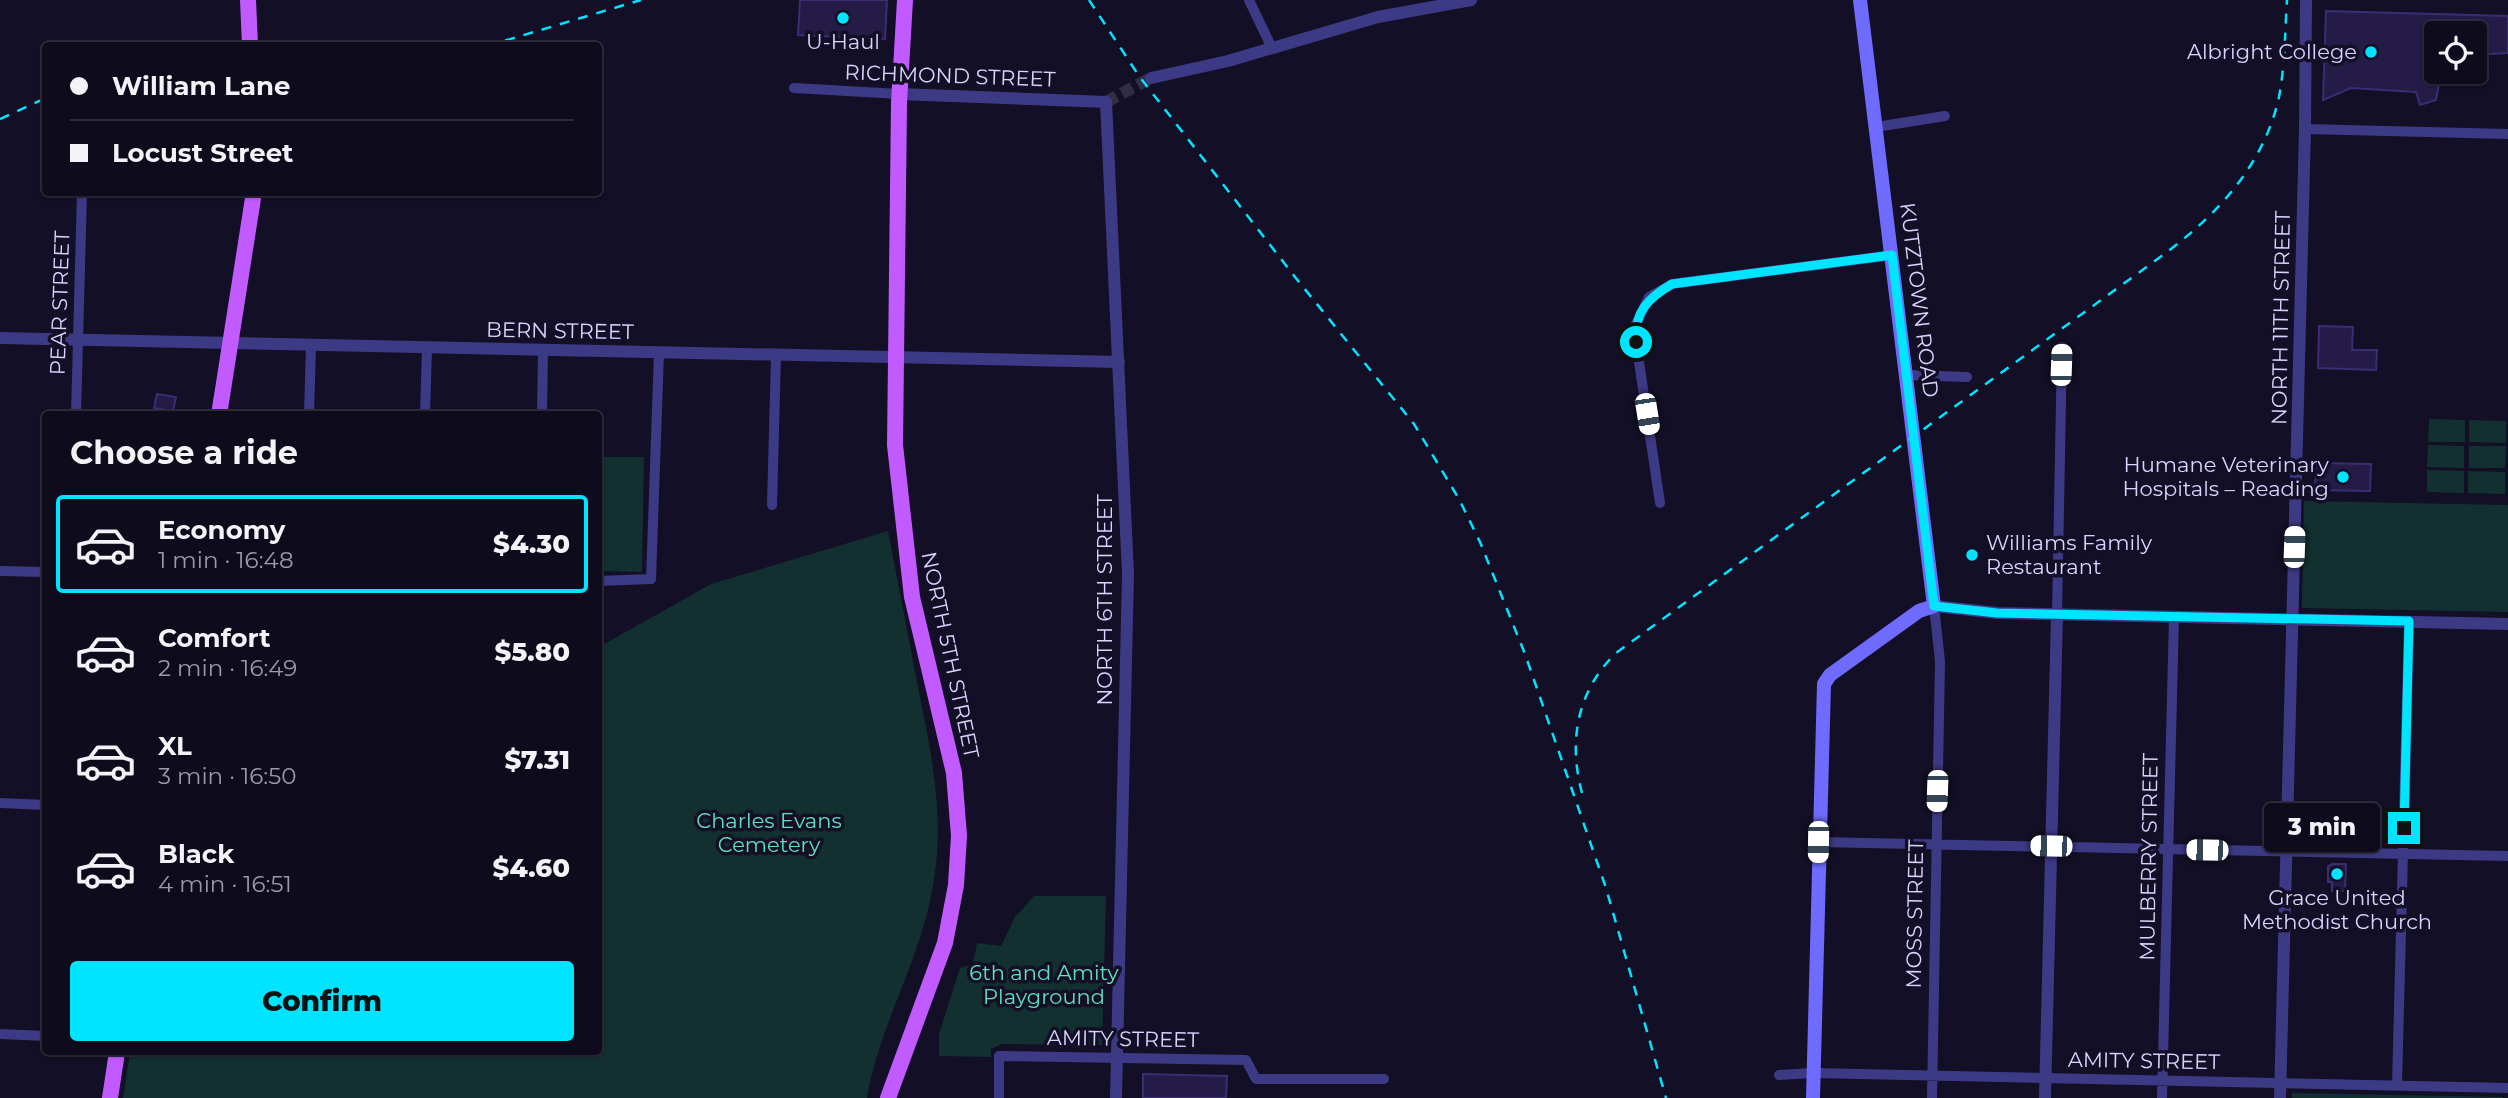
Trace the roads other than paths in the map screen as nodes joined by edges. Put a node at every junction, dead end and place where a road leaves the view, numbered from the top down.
1 (248, 0) edge
2 (905, 0) edge
3 (1249, 0) edge
4 (1472, 0) edge
5 (1860, 0) edge
6 (2305, 0) edge
7 (250, 42) edge
8 (1272, 48) junction
9 (1151, 78) tunnel mouth
10 (794, 88) dead end
11 (900, 94) junction
12 (1105, 102) joint
13 (1945, 116) dead end
14 (1876, 127) junction
15 (2305, 129) junction
16 (2508, 134) edge
17 (82, 196) edge
18 (253, 196) edge
19 (1892, 255) junction
20 (0, 338) edge
21 (77, 340) junction
22 (230, 343) junction
23 (310, 345) junction
24 (2062, 347) dead end
25 (427, 348) junction
26 (543, 350) junction
27 (659, 353) junction
28 (776, 355) junction
29 (896, 358) junction
30 (1119, 362) junction
31 (1908, 375) junction
32 (1967, 377) dead end
33 (76, 411) edge
34 (220, 411) edge
35 (309, 411) edge
36 (425, 411) edge
37 (542, 411) edge
38 (1660, 503) dead end
39 (772, 505) dead end
40 (0, 571) edge
41 (42, 572) edge
42 (602, 581) edge
43 (1934, 606) junction
44 (2057, 615) junction
45 (2174, 617) junction
46 (2292, 619) junction
47 (2409, 621) junction
48 (2508, 624) edge
49 (0, 803) edge
50 (42, 805) edge
51 (1818, 842) junction
52 (1935, 844) junction
53 (2051, 846) junction
54 (2168, 849) junction
55 (2286, 851) junction
56 (2403, 853) junction
57 (2508, 856) edge
58 (0, 1034) edge
59 (42, 1036) edge
60 (117, 1055) edge
61 (1116, 1058) junction
62 (1813, 1073) junction
63 (1780, 1075) dead end
64 (1932, 1076) junction
65 (2045, 1078) junction
66 (1384, 1079) dead end
67 (2162, 1081) junction
68 (2280, 1083) junction
69 (2397, 1086) junction
70 (2508, 1088) edge
71 (110, 1098) edge
72 (888, 1098) edge
73 (999, 1098) edge
74 (1116, 1098) edge
75 (1812, 1098) edge
76 (1932, 1098) edge
77 (2045, 1098) edge
78 (2162, 1098) edge
79 (2280, 1098) edge

1 - 7 main road
2 - 11 main road, NORTH 5TH STREET
3 - 8 street
4 - 8 street
5 - 14 main road, KUTZTOWN ROAD
6 - 15 street, NORTH 11TH STREET
8 - 9 street
10 - 11 street, RICHMOND STREET
11 - 12 street, RICHMOND STREET
11 - 29 main road, NORTH 5TH STREET
12 - 30 street, NORTH 6TH STREET
13 - 14 street
14 - 19 main road, KUTZTOWN ROAD
15 - 16 street
15 - 46 street, NORTH 11TH STREET
17 - 21 street, PEAR STREET
18 - 22 main road
19 - 31 main road, KUTZTOWN ROAD
19 - 38 street
20 - 21 street, BERN STREET
21 - 22 street, BERN STREET
21 - 33 street, PEAR STREET
22 - 23 street, BERN STREET
22 - 34 main road
23 - 25 street, BERN STREET
23 - 35 street
24 - 44 street
25 - 26 street, BERN STREET
25 - 36 street
26 - 27 street, BERN STREET
26 - 37 street
27 - 28 street, BERN STREET
27 - 42 street
28 - 29 street, BERN STREET
28 - 39 street
29 - 30 street, BERN STREET
29 - 72 main road, NORTH 5TH STREET
30 - 61 street, NORTH 6TH STREET
31 - 32 street
31 - 43 main road, KUTZTOWN ROAD
40 - 41 street
43 - 44 street
43 - 51 main road
43 - 52 street, MOSS STREET
44 - 45 street
44 - 53 street
45 - 46 street
45 - 54 street, MULBERRY STREET
46 - 47 street
46 - 55 street, NORTH 11TH STREET
47 - 48 street
47 - 56 street
49 - 50 street
51 - 52 street
51 - 62 main road
52 - 53 street
52 - 64 street, MOSS STREET
53 - 54 street
53 - 65 street
54 - 55 street
54 - 67 street, MULBERRY STREET
55 - 56 street
55 - 68 street, NORTH 11TH STREET
56 - 57 street
56 - 69 street
58 - 59 street
60 - 71 main road
61 - 66 street, AMITY STREET
61 - 73 street, AMITY STREET
61 - 74 street, NORTH 6TH STREET
62 - 63 street, AMITY STREET
62 - 64 street, AMITY STREET
62 - 75 main road
64 - 65 street, AMITY STREET
64 - 76 street, MOSS STREET
65 - 67 street, AMITY STREET
65 - 77 street
67 - 68 street, AMITY STREET
67 - 78 street, MULBERRY STREET
68 - 69 street, AMITY STREET
68 - 79 street, NORTH 11TH STREET
69 - 70 street, AMITY STREET

